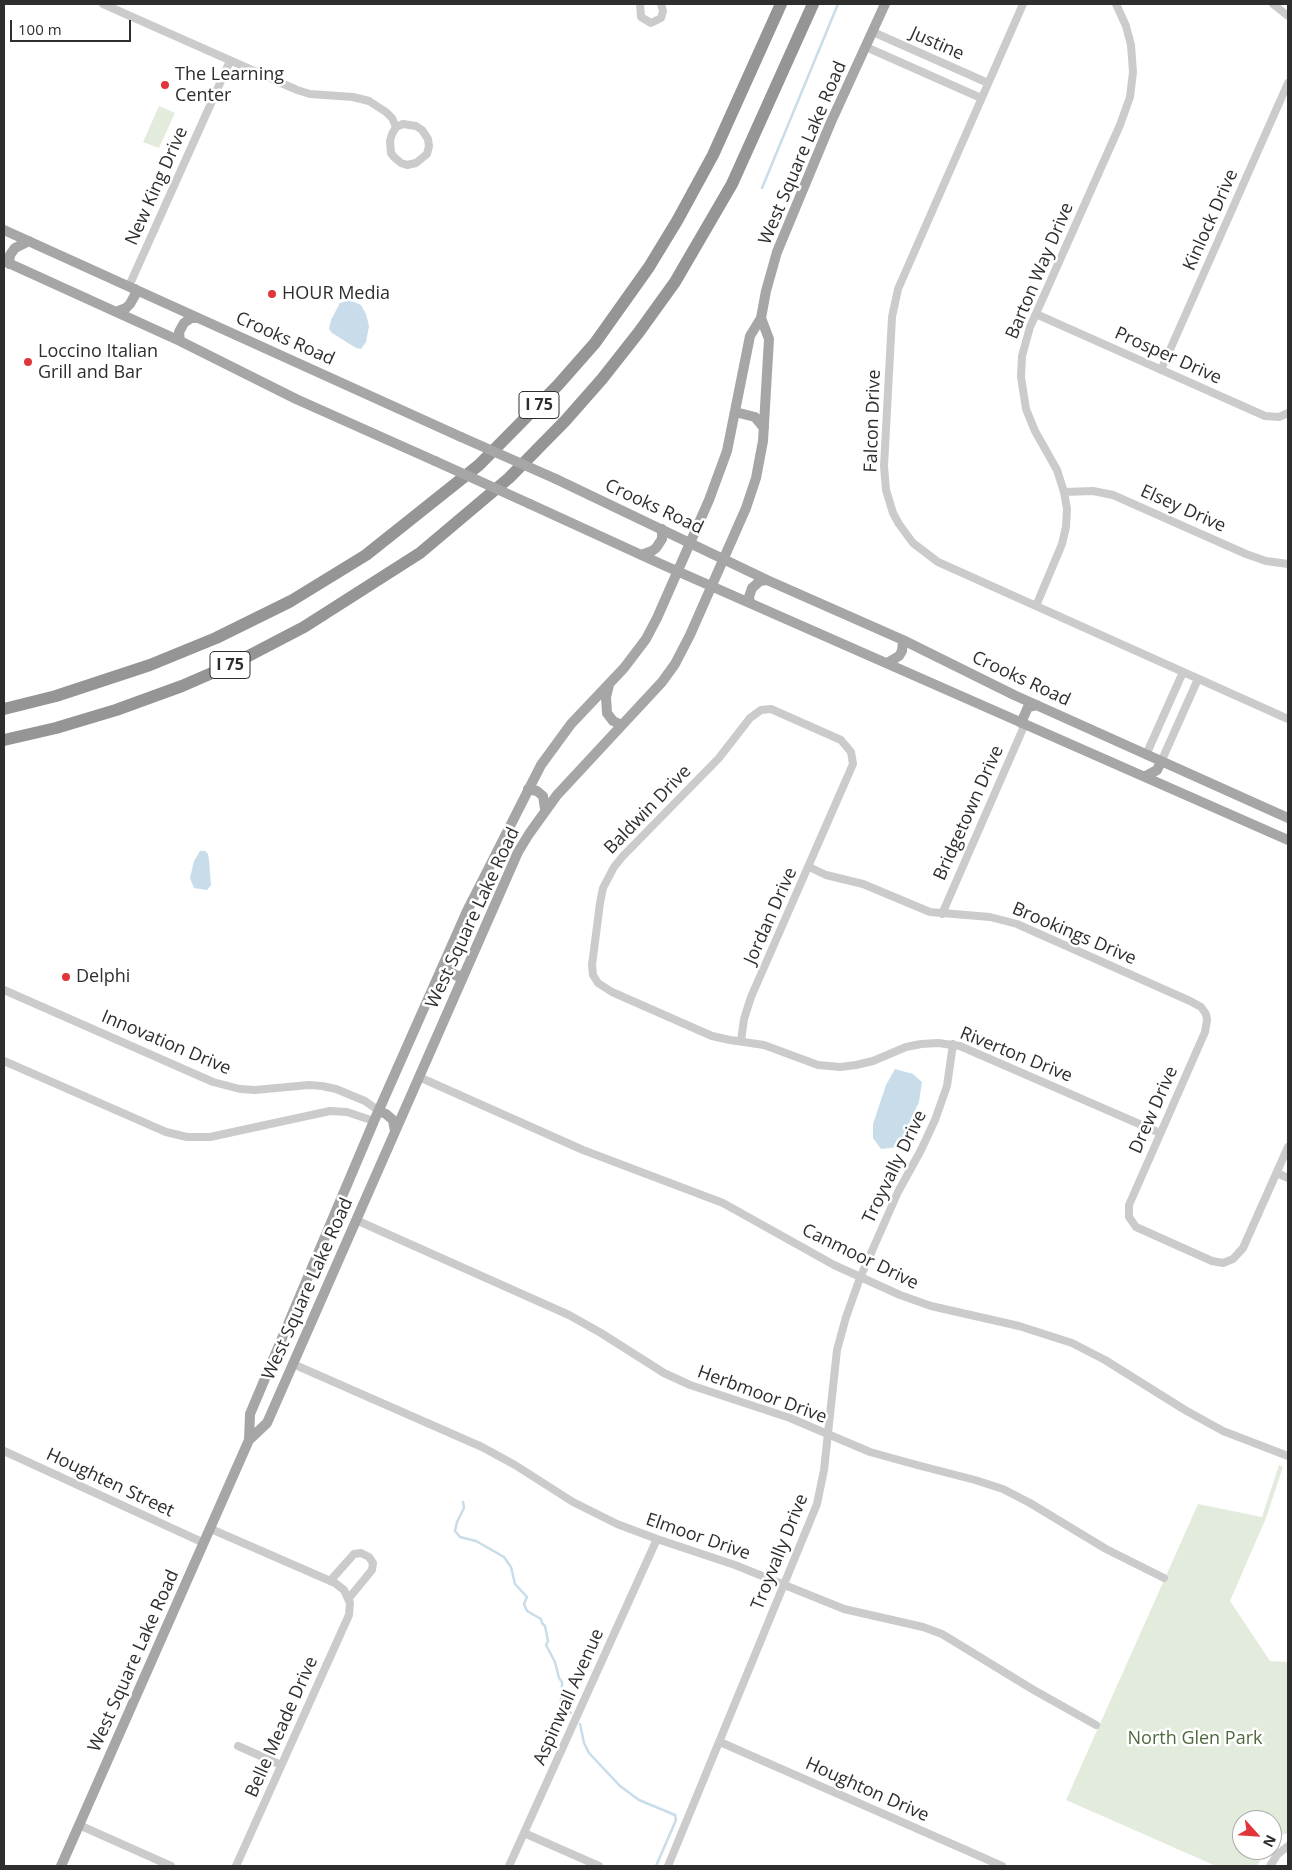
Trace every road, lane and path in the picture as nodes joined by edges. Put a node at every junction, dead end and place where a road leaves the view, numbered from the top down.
1 (103, 4) edge
2 (640, 4) edge
3 (662, 4) edge
4 (781, 4) edge
5 (813, 4) edge
6 (885, 4) edge
7 (1023, 4) edge
8 (1116, 4) edge
9 (1273, 4) edge
10 (1288, 16) edge
11 (873, 32) junction
12 (866, 47) junction
13 (230, 61) junction
14 (988, 83) junction
15 (1288, 83) edge
16 (981, 98) junction
17 (396, 127) junction
18 (4, 230) edge
19 (29, 241) junction
20 (6, 263) edge
21 (132, 288) junction
22 (116, 312) junction
23 (1036, 314) junction
24 (198, 318) junction
25 (761, 318) junction
26 (180, 341) junction
27 (1161, 370) junction
28 (735, 412) junction
29 (1288, 413) edge
30 (764, 428) junction
31 (1064, 492) junction
32 (662, 529) junction
33 (690, 542) junction
34 (641, 555) junction
35 (724, 559) junction
36 (1288, 564) edge
37 (678, 571) junction
38 (767, 580) junction
39 (712, 586) junction
40 (750, 602) junction
41 (1036, 606) junction
42 (903, 640) junction
43 (887, 664) junction
44 (1183, 672) junction
45 (1198, 679) junction
46 (609, 684) junction
47 (1037, 705) junction
48 (4, 709) edge
49 (761, 710) joint
50 (1288, 719) edge
51 (1023, 723) junction
52 (622, 725) junction
53 (4, 740) edge
54 (1146, 755) junction
55 (1161, 762) junction
56 (1146, 776) junction
57 (528, 789) junction
58 (545, 809) junction
59 (1288, 818) edge
60 (1288, 840) edge
61 (809, 867) junction
62 (942, 914) junction
63 (445, 960) junction
64 (464, 975) junction
65 (4, 990) edge
66 (1206, 1014) joint
67 (741, 1042) junction
68 (953, 1044) junction
69 (4, 1061) edge
70 (419, 1078) junction
71 (379, 1111) junction
72 (374, 1121) junction
73 (396, 1131) junction
74 (1160, 1133) junction
75 (1288, 1147) edge
76 (1276, 1173) junction
77 (1288, 1178) edge
78 (356, 1220) junction
79 (860, 1278) junction
80 (293, 1364) junction
81 (263, 1384) junction
82 (278, 1398) junction
83 (828, 1434) junction
84 (249, 1440) junction
85 (4, 1451) edge
86 (1288, 1456) edge
87 (211, 1528) junction
88 (657, 1539) junction
89 (204, 1543) junction
90 (1164, 1578) dead end
91 (330, 1581) junction
92 (782, 1585) junction
93 (348, 1598) junction
94 (1096, 1725) dead end
95 (720, 1742) junction
96 (238, 1746) dead end
97 (281, 1765) junction
98 (79, 1825) junction
99 (524, 1833) junction
100 (1288, 1846) edge
101 (61, 1866) edge
102 (171, 1866) edge
103 (236, 1866) edge
104 (510, 1866) edge
105 (599, 1866) edge
106 (668, 1866) edge
107 (1002, 1866) edge
108 (1270, 1866) edge

1 - 13 street
2 - 3 street
4 - 48 highway, I 75
5 - 53 highway, I 75
6 - 11 main road, West Square Lake Road
7 - 14 street, Falcon Drive
8 - 23 street, Barton Way Drive
9 - 10 street
11 - 12 main road, West Square Lake Road
11 - 14 street, Justine
12 - 16 street, Justine
12 - 25 main road, West Square Lake Road
13 - 17 street
13 - 21 street, New King Drive
14 - 16 street, Falcon Drive
15 - 27 street, Kinlock Drive
16 - 41 street, Falcon Drive
17 - 17 street
18 - 19 main road, Crooks Road
19 - 20 main road
19 - 21 main road, Crooks Road
20 - 22 main road
21 - 22 main road
21 - 24 main road, Crooks Road
22 - 26 main road
23 - 27 street, Prosper Drive
23 - 31 street, Barton Way Drive
24 - 26 main road
24 - 32 main road, Crooks Road, bridge
25 - 28 main road, West Square Lake Road
25 - 30 main road, West Square Lake Road
26 - 34 main road, bridge
27 - 29 street, Prosper Drive
28 - 30 main road
28 - 33 main road, West Square Lake Road
30 - 35 main road, West Square Lake Road
31 - 36 street, Elsey Drive
31 - 41 street, Barton Way Drive
32 - 33 main road, Crooks Road
32 - 34 main road
33 - 35 main road, Crooks Road
33 - 37 main road, West Square Lake Road
34 - 37 main road
35 - 38 main road, Crooks Road
35 - 39 main road, West Square Lake Road
37 - 39 main road
37 - 46 main road, West Square Lake Road
38 - 40 main road
38 - 42 main road, Crooks Road
39 - 40 main road
39 - 52 main road, West Square Lake Road
40 - 43 main road
41 - 44 street, Falcon Drive
42 - 43 main road
42 - 47 main road, Crooks Road
43 - 51 main road
44 - 45 street, Falcon Drive
44 - 54 street
45 - 50 street, Falcon Drive
45 - 55 street
46 - 52 main road
46 - 57 main road, West Square Lake Road
47 - 51 main road
47 - 54 main road, Crooks Road
49 - 61 street, Jordan Drive
49 - 67 street, Baldwin Drive
51 - 56 main road
51 - 62 street, Bridgetown Drive
52 - 58 main road, West Square Lake Road
54 - 55 main road, Crooks Road
55 - 56 main road
55 - 59 main road, Crooks Road
56 - 60 main road
57 - 58 main road
57 - 63 main road, West Square Lake Road
58 - 64 main road, West Square Lake Road
61 - 62 street, Brookings Drive
61 - 67 street, Jordan Drive
62 - 66 street, Brookings Drive
63 - 64 main road
63 - 71 main road, West Square Lake Road
64 - 70 main road, West Square Lake Road
65 - 71 street, Innovation Drive
66 - 74 street, Drew Drive
67 - 68 street, Riverton Drive
68 - 74 street, Riverton Drive
68 - 79 street, Troyvally Drive
69 - 72 street
70 - 73 main road, West Square Lake Road
70 - 79 street, Canmoor Drive
71 - 72 main road, West Square Lake Road
71 - 73 main road
72 - 81 main road, West Square Lake Road
73 - 78 main road, West Square Lake Road
74 - 76 street, Drew Drive
75 - 76 street
76 - 77 street
78 - 80 main road, West Square Lake Road
78 - 83 street, Herbmoor Drive
79 - 83 street, Troyvally Drive
79 - 86 street, Canmoor Drive
80 - 82 main road, West Square Lake Road
80 - 88 street, Elmoor Drive
81 - 82 main road
81 - 84 main road, West Square Lake Road
82 - 84 main road, West Square Lake Road
83 - 90 street, Herbmoor Drive
83 - 92 street, Troyvally Drive
84 - 87 main road, West Square Lake Road
85 - 89 street, Houghten Street
87 - 89 main road, West Square Lake Road
87 - 91 street
88 - 92 street, Elmoor Drive
88 - 99 street, Aspinwall Avenue
89 - 98 main road, West Square Lake Road
91 - 93 street
91 - 93 street
92 - 94 street, Elmoor Drive
92 - 95 street, Troyvally Drive
93 - 97 street, Belle Meade Drive
95 - 106 street, Troyvally Drive
95 - 107 street, Houghton Drive
96 - 97 street
97 - 103 street, Belle Meade Drive
98 - 101 main road, West Square Lake Road
98 - 102 street
99 - 104 street, Aspinwall Avenue
99 - 105 street
100 - 108 street

